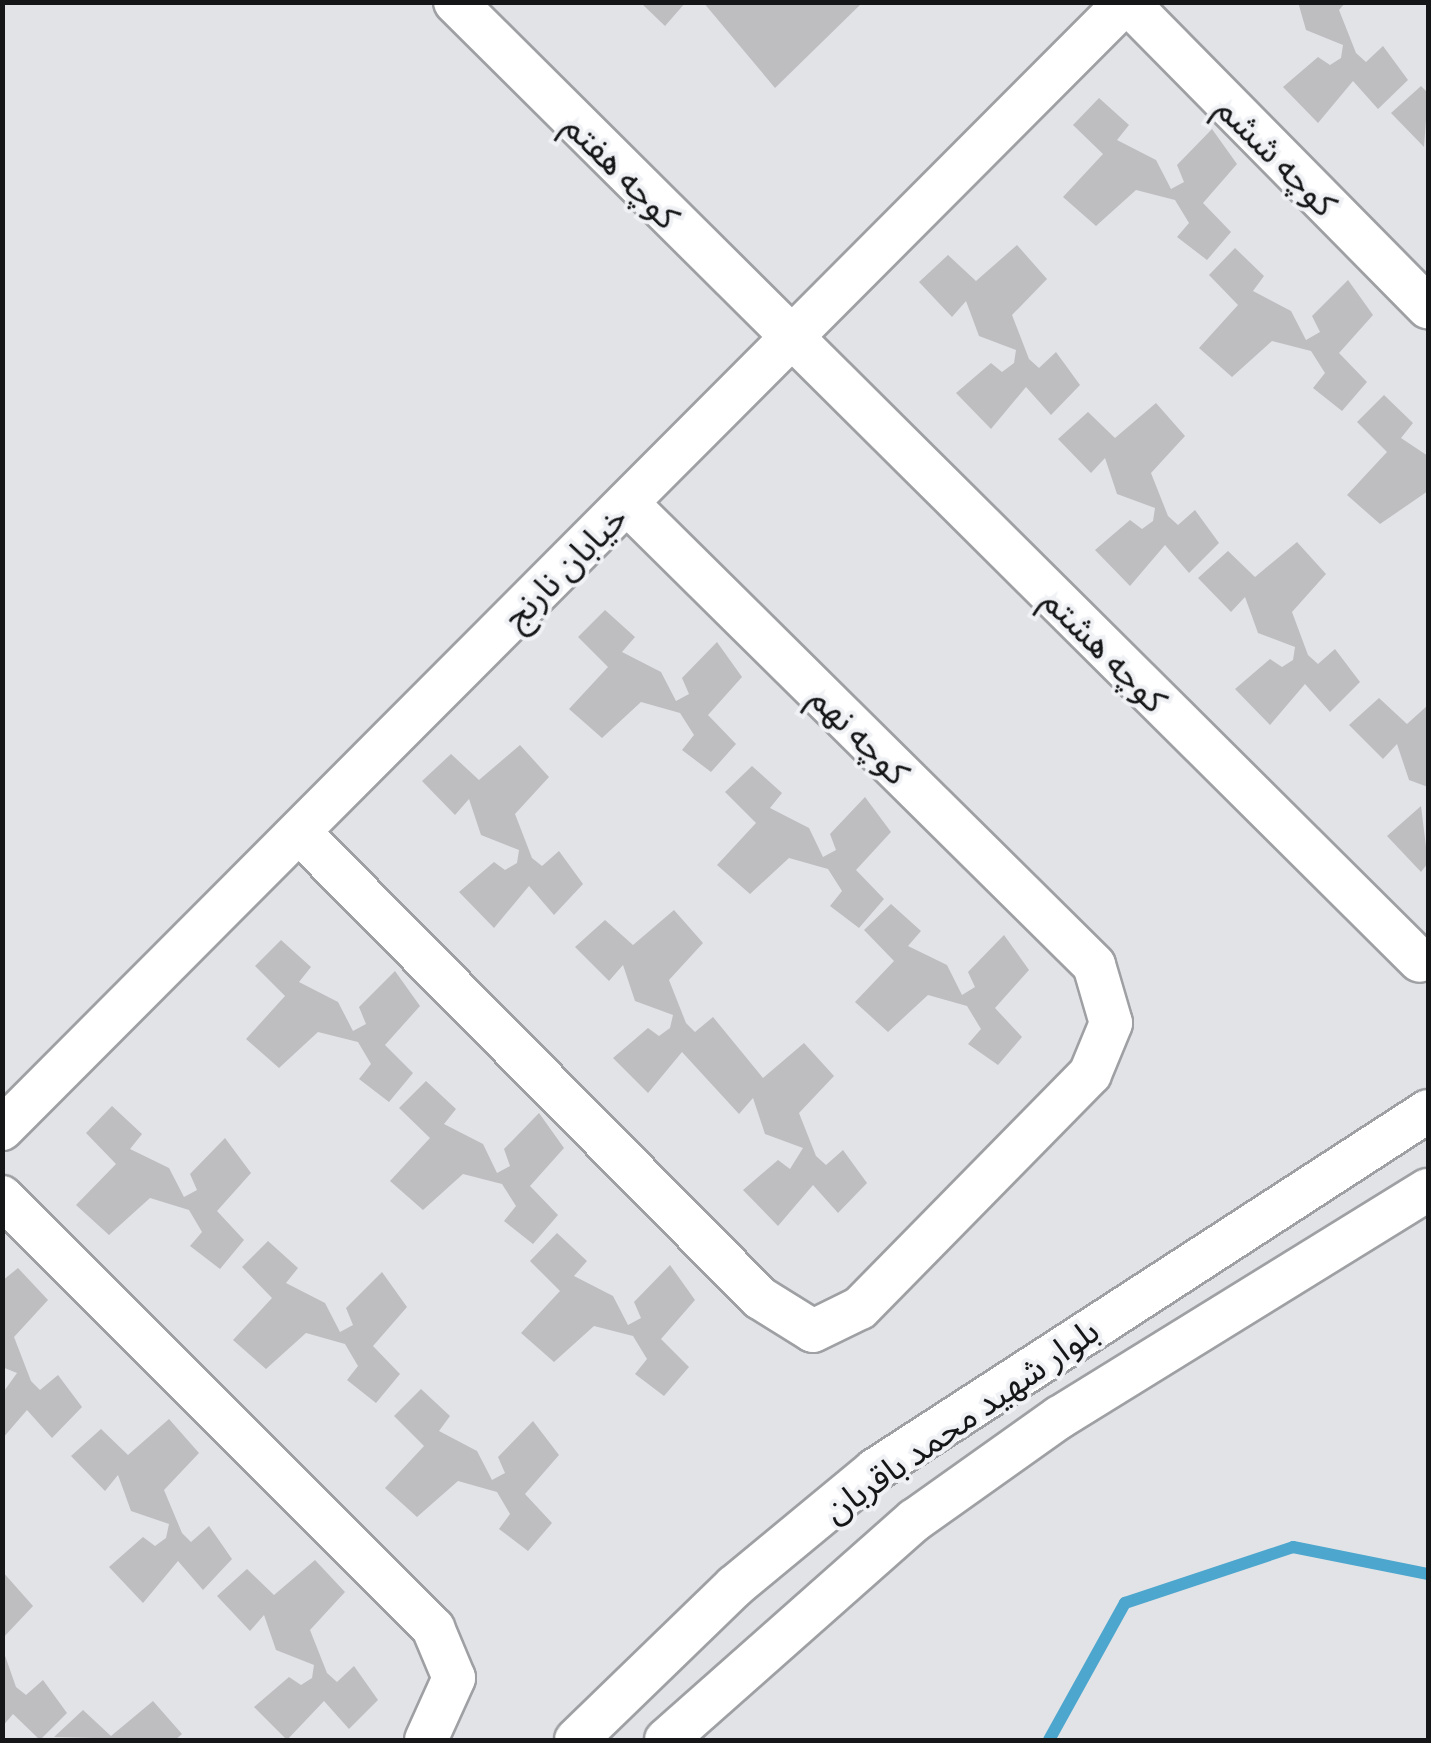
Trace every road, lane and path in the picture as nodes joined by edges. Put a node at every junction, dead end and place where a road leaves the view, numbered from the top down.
1 (455, 2) edge
2 (1126, 2) edge
3 (1428, 307) edge
4 (792, 337) junction
5 (627, 503) junction
6 (299, 832) junction
7 (1420, 960) dead end
8 (1428, 1111) edge
9 (2, 1129) edge
10 (1428, 1190) edge
11 (2, 1197) edge
12 (426, 1740) edge
13 (576, 1740) edge
14 (666, 1740) edge

1 - 4 street, کوچه هفتم
2 - 3 street, کوچه ششم
2 - 4 street, خیابان نارنج
4 - 5 street, خیابان نارنج
4 - 7 street, کوچه هشتم
5 - 6 street, خیابان نارنج
5 - 6 street, کوچه نهم
6 - 9 street, خیابان نارنج
8 - 13 street, بلوار شهید محمد باقربان
10 - 14 street, بلوار شهید محمد باقربان
11 - 12 street

